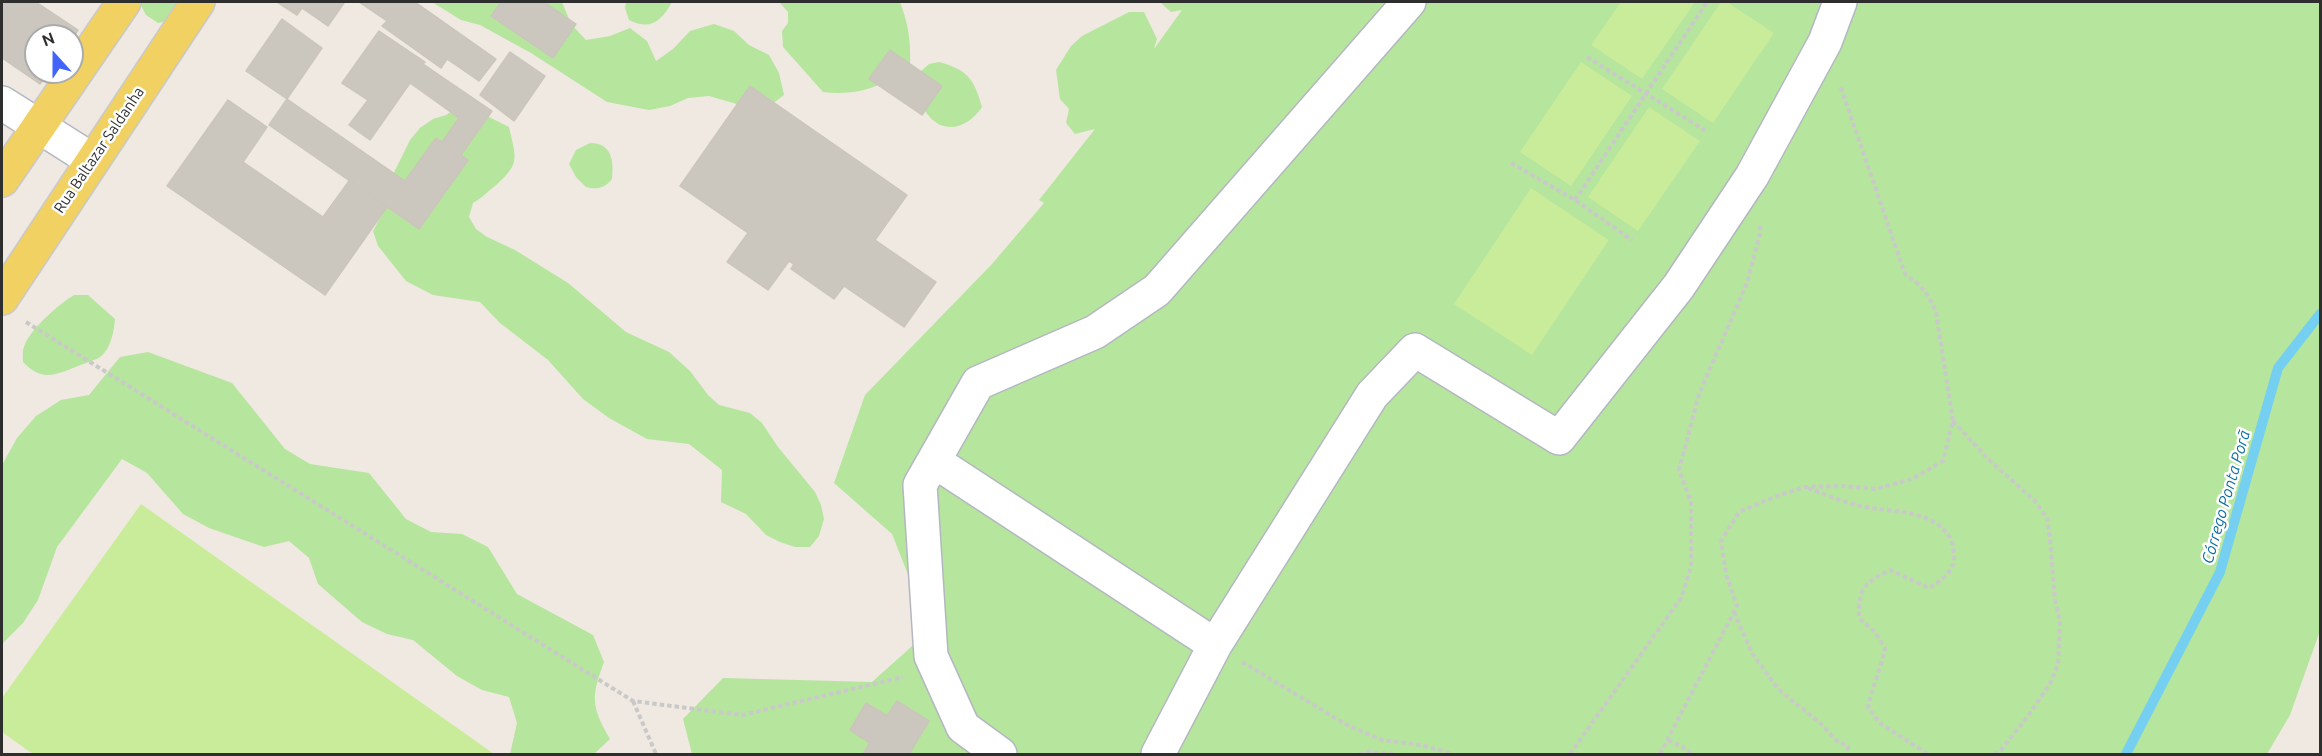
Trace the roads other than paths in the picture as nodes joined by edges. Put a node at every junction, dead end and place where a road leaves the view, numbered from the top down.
1 (124, 2) edge
2 (198, 2) edge
3 (1409, 2) edge
4 (1840, 2) edge
5 (2, 103) edge
6 (38, 126) junction
7 (92, 160) junction
8 (2, 180) edge
9 (12, 309) edge
10 (934, 461) junction
11 (1215, 645) junction
12 (1000, 754) edge
13 (1158, 754) edge

1 - 6 main road
2 - 7 main road, Rua Baltazar Saldanha
3 - 10 street
4 - 11 street
5 - 6 street
6 - 7 street
6 - 8 main road
7 - 9 main road, Rua Baltazar Saldanha
10 - 11 street
10 - 12 street
11 - 13 street

